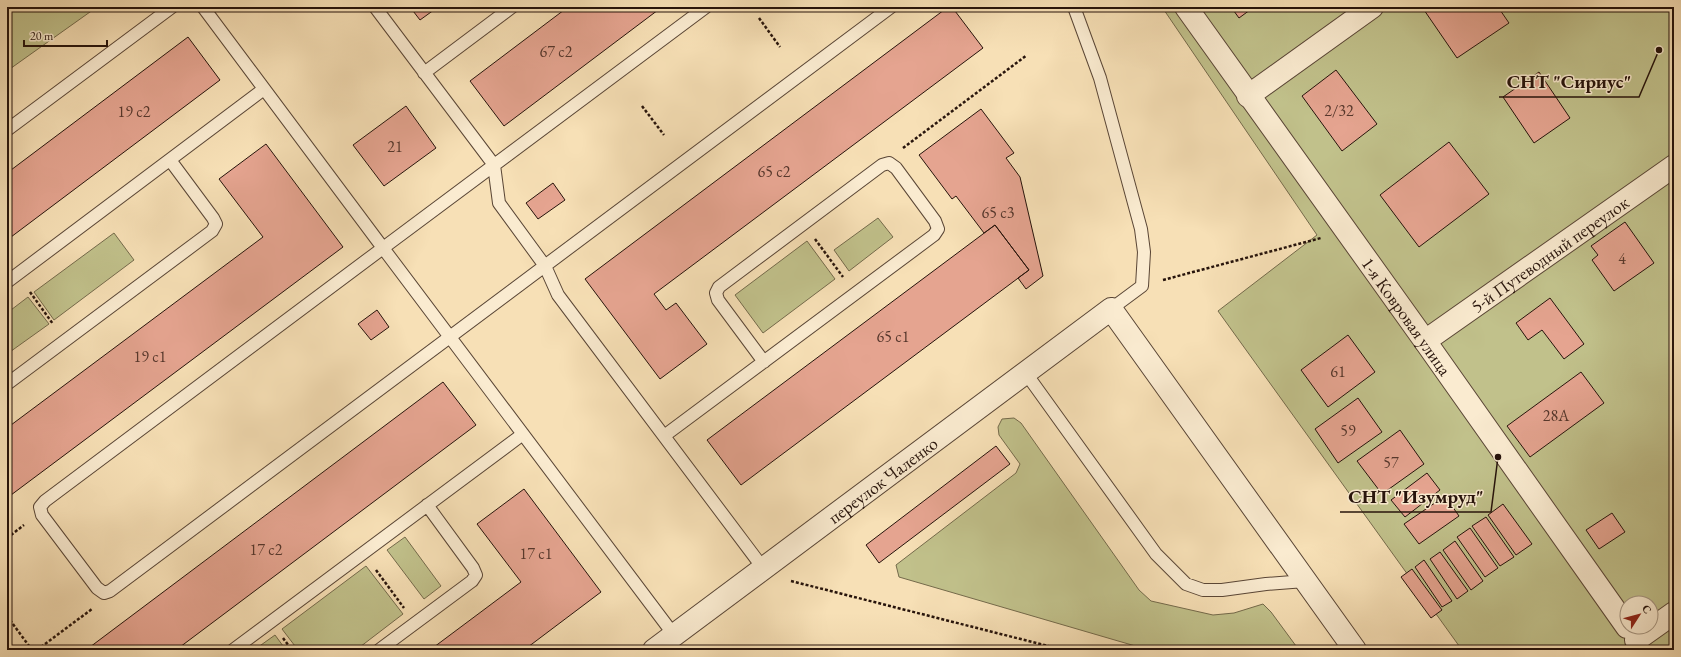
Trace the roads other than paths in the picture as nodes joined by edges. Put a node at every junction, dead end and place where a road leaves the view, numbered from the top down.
1 (172, 7) edge
2 (203, 7) edge
3 (375, 7) edge
4 (512, 7) edge
5 (706, 7) edge
6 (891, 7) edge
7 (1074, 7) edge
8 (1186, 7) edge
9 (1372, 7) edge
10 (424, 73) junction
11 (264, 89) junction
12 (1248, 96) junction
13 (7, 130) edge
14 (170, 160) junction
15 (494, 166) junction
16 (1674, 166) edge
17 (384, 248) junction
18 (545, 266) junction
19 (7, 282) edge
20 (1111, 309) junction
21 (450, 337) junction
22 (1425, 340) junction
23 (764, 362) junction
24 (1025, 372) junction
25 (7, 384) edge
26 (523, 434) junction
27 (664, 436) junction
28 (426, 506) junction
29 (763, 568) junction
30 (1305, 581) junction
31 (1674, 613) edge
32 (674, 635) junction
33 (1633, 636) edge
34 (233, 650) edge
35 (379, 650) edge
36 (654, 650) edge
37 (1355, 650) edge

1 - 13 lane
2 - 11 lane
3 - 10 lane
4 - 10 lane
5 - 15 lane
6 - 18 lane
7 - 20 lane
8 - 12 street, 1-я Ковровая улица
9 - 12 street
10 - 15 lane
11 - 14 lane
11 - 17 lane
12 - 22 street, 1-я Ковровая улица
14 - 19 lane
14 - 25 lane
15 - 17 lane
15 - 18 lane
16 - 22 street, 5-й Путеводный переулок
17 - 21 lane
17 - 21 lane
18 - 21 lane
18 - 27 lane
20 - 24 street, переулок Чаленко
20 - 30 street
21 - 26 lane
22 - 33 street, 1-я Ковровая улица
23 - 23 lane
23 - 27 lane
24 - 29 street, переулок Чаленко
24 - 30 lane
26 - 28 lane
26 - 32 lane
27 - 29 lane
28 - 34 lane
28 - 35 lane
29 - 32 street, переулок Чаленко
30 - 37 street
31 - 33 street
32 - 36 street, переулок Чаленко

